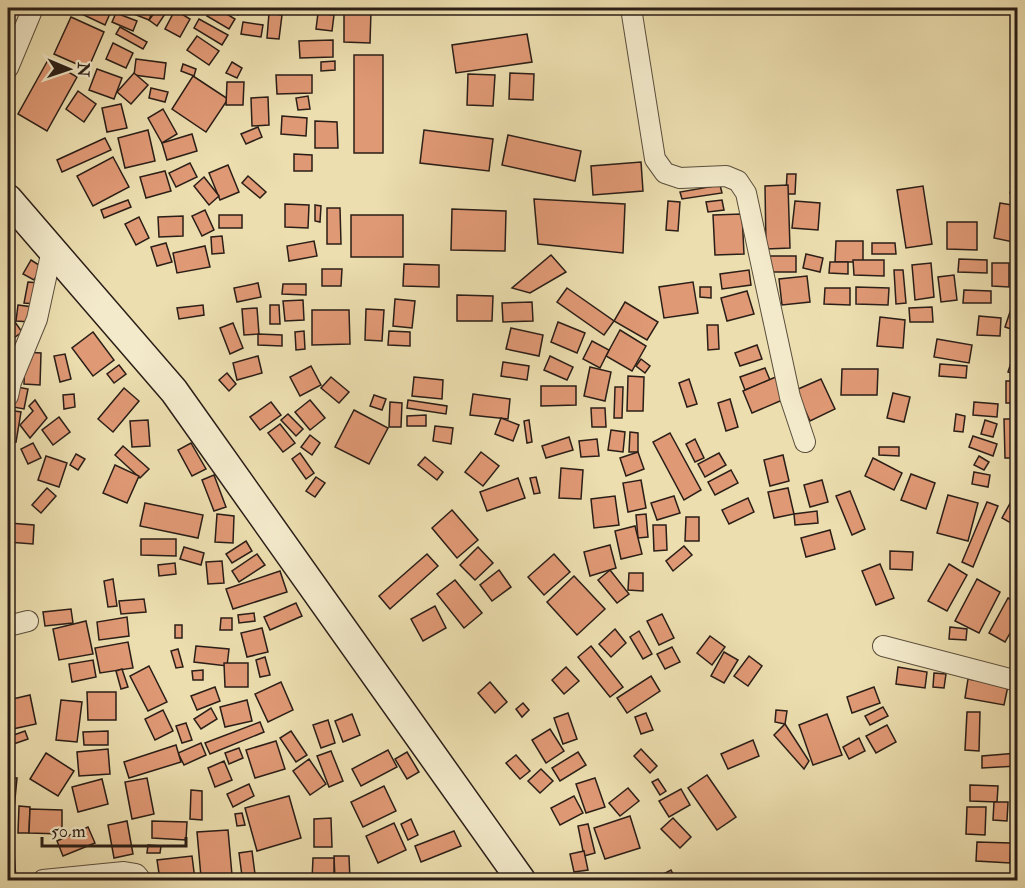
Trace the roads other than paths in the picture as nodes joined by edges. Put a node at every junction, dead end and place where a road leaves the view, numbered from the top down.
1 (33, 8) edge
2 (631, 8) edge
3 (8, 68) edge
4 (8, 199) edge
5 (52, 250) junction
6 (8, 396) edge
7 (804, 442) dead end
8 (28, 621) dead end
9 (8, 626) edge
10 (883, 646) dead end
11 (1017, 681) edge
12 (43, 880) edge
13 (141, 880) edge
14 (521, 880) edge

1 - 3 street
2 - 7 street
4 - 5 main road
5 - 6 street
5 - 14 main road
8 - 9 street
10 - 11 street
12 - 13 street

